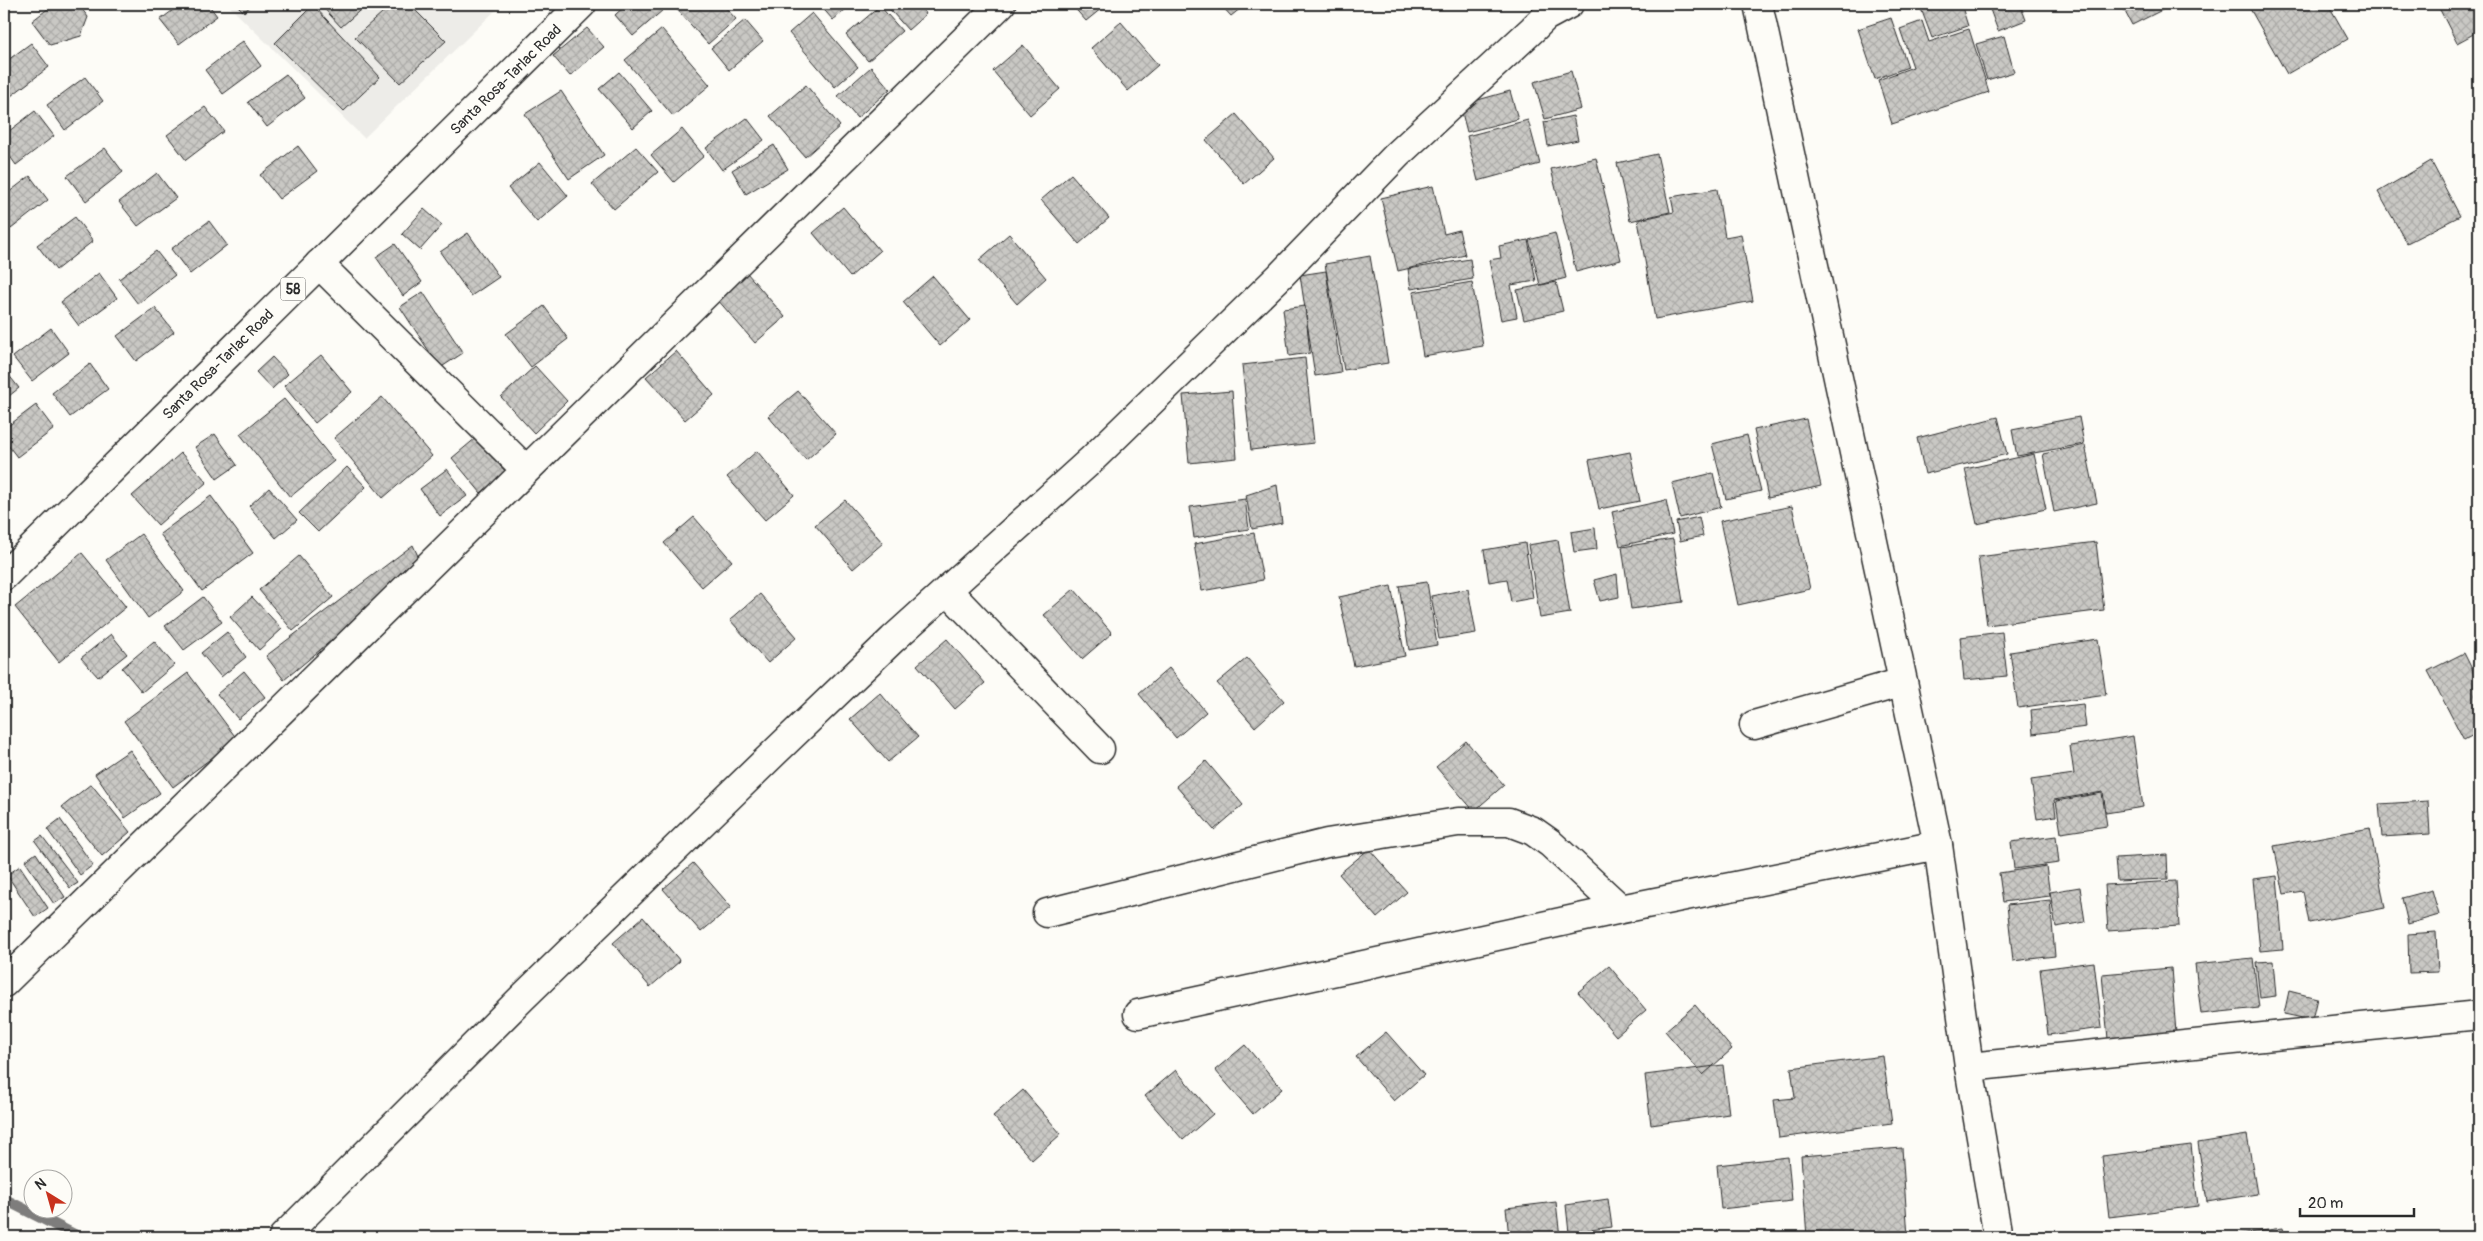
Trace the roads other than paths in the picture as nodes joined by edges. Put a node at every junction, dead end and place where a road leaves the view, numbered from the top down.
1 (582, 4) edge
2 (1001, 4) edge
3 (1569, 4) edge
4 (1758, 4) edge
5 (319, 264) junction
6 (526, 470) junction
7 (4, 576) edge
8 (948, 590) junction
9 (1903, 682) junction
10 (1754, 725) dead end
11 (1100, 749) dead end
12 (1938, 845) junction
13 (1621, 909) junction
14 (1047, 913) dead end
15 (4, 983) edge
16 (1138, 1014) dead end
17 (2479, 1015) edge
18 (1969, 1067) junction
19 (283, 1237) edge
20 (1998, 1237) edge

1 - 5 main road, Santa Rosa-Tarlac Road / 58
2 - 6 main road
3 - 8 main road
4 - 9 main road
5 - 6 main road
5 - 7 main road, Santa Rosa-Tarlac Road / 58
6 - 15 main road
8 - 11 main road
8 - 19 main road
9 - 10 main road
9 - 12 main road
12 - 13 main road
12 - 18 main road
13 - 14 main road
13 - 16 main road
17 - 18 main road
18 - 20 main road

